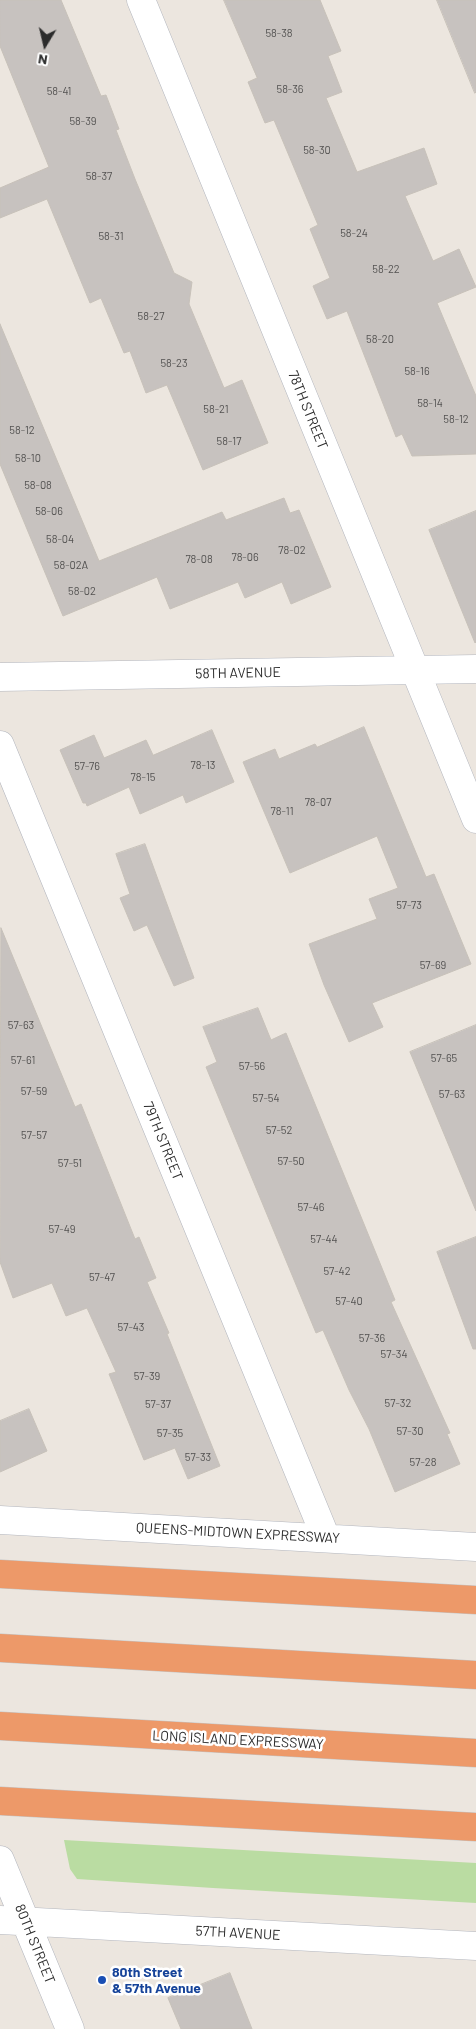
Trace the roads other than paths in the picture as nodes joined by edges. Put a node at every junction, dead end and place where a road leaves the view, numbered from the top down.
1 (140, 0) edge
2 (476, 669) edge
3 (414, 671) junction
4 (0, 677) edge
5 (0, 744) edge
6 (476, 819) edge
7 (0, 1520) edge
8 (326, 1538) junction
9 (476, 1547) edge
10 (0, 1574) edge
11 (476, 1600) edge
12 (11, 1649) edge
13 (476, 1675) edge
14 (0, 1726) edge
15 (476, 1753) edge
16 (0, 1801) edge
17 (476, 1827) edge
18 (0, 1860) edge
19 (12, 1920) edge
20 (476, 1946) edge
21 (70, 2029) edge

1 - 3 street, 78TH STREET
2 - 3 street, 58TH AVENUE
3 - 4 street, 58TH AVENUE
3 - 6 street, 78TH STREET
5 - 8 street, 79TH STREET
7 - 8 street, QUEENS-MIDTOWN EXPRESSWAY
8 - 9 street, QUEENS-MIDTOWN EXPRESSWAY
10 - 11 highway
12 - 13 highway
14 - 15 highway, LONG ISLAND EXPRESSWAY
16 - 17 highway
18 - 19 street, 80TH STREET
19 - 20 street, 57TH AVENUE
19 - 21 street, 80TH STREET

